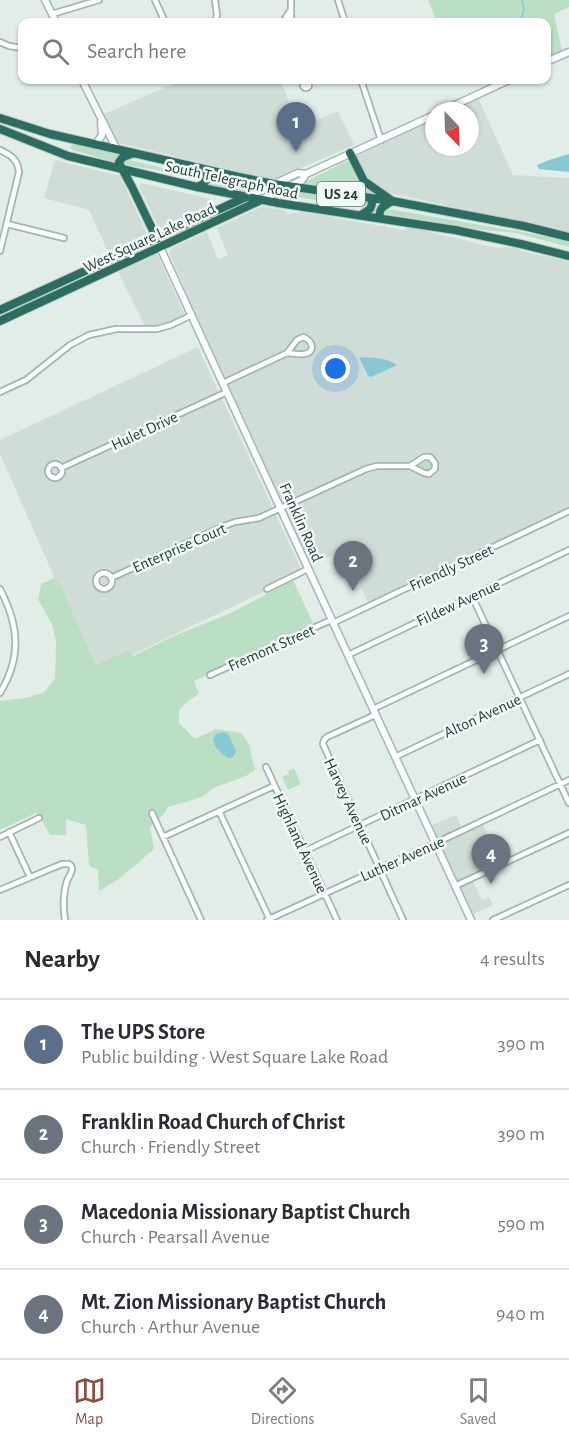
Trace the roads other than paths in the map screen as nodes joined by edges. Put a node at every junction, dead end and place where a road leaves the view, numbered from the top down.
1 (45, 0) edge
2 (99, 0) edge
3 (155, 0) edge
4 (214, 0) edge
5 (291, 0) edge
6 (338, 0) edge
7 (290, 11) junction
8 (52, 14) junction
9 (54, 18) edge
10 (163, 18) edge
11 (216, 18) edge
12 (286, 18) edge
13 (291, 18) edge
14 (344, 18) edge
15 (0, 42) edge
16 (18, 47) edge
17 (569, 52) edge
18 (551, 60) edge
19 (84, 84) edge
20 (362, 84) edge
21 (494, 84) edge
22 (459, 102) edge
23 (0, 118) edge
24 (100, 119) junction
25 (425, 119) edge
26 (0, 129) edge
27 (381, 140) junction
28 (96, 144) junction
29 (116, 148) junction
30 (0, 150) edge
31 (134, 153) junction
32 (350, 153) junction
33 (121, 169) junction
34 (207, 170) junction
35 (306, 174) junction
36 (274, 184) junction
37 (289, 186) junction
38 (197, 187) junction
39 (246, 197) junction
40 (371, 198) junction
41 (261, 200) junction
42 (392, 201) junction
43 (359, 215) junction
44 (380, 218) junction
45 (7, 224) junction
46 (569, 237) edge
47 (64, 238) dead end
48 (159, 243) junction
49 (0, 252) edge
50 (569, 256) edge
51 (0, 310) edge
52 (192, 315) junction
53 (0, 321) edge
54 (287, 353) junction
55 (223, 382) junction
56 (0, 392) edge
57 (227, 392) junction
58 (410, 465) junction
59 (61, 468) dead end
60 (281, 508) junction
61 (569, 511) edge
62 (569, 550) edge
63 (308, 569) junction
64 (111, 578) dead end
65 (0, 589) edge
66 (267, 589) dead end
67 (472, 596) junction
68 (569, 616) edge
69 (332, 622) junction
70 (497, 650) junction
71 (348, 655) junction
72 (569, 674) edge
73 (210, 675) dead end
74 (0, 693) edge
75 (520, 698) junction
76 (374, 712) junction
77 (540, 740) junction
78 (395, 757) junction
79 (266, 767) dead end
80 (569, 780) edge
81 (560, 784) junction
82 (274, 786) junction
83 (415, 800) junction
84 (569, 802) edge
85 (219, 811) junction
86 (152, 813) dead end
87 (39, 818) dead end
88 (360, 826) junction
89 (9, 832) junction
90 (569, 832) edge
91 (0, 837) edge
92 (163, 837) junction
93 (435, 843) junction
94 (305, 851) junction
95 (380, 868) junction
96 (30, 878) junction
97 (569, 885) edge
98 (455, 886) junction
99 (0, 890) edge
100 (324, 893) junction
101 (65, 920) edge
102 (201, 920) edge
103 (269, 920) edge
104 (337, 920) edge
105 (403, 920) edge
106 (471, 920) edge
107 (493, 920) edge

1 - 8 street
2 - 8 street
3 - 10 street
4 - 11 street
5 - 7 street
6 - 14 street
7 - 12 street
7 - 13 street
8 - 9 street
15 - 16 street
17 - 18 street
19 - 24 street
20 - 27 street
21 - 22 street
23 - 28 highway, South Telegraph Road / US 24
24 - 28 street
24 - 29 street
25 - 27 street, West Square Lake Road
26 - 33 highway, South Telegraph Road / US 24
27 - 32 street, West Square Lake Road
28 - 29 highway, South Telegraph Road / US 24
29 - 31 highway, South Telegraph Road / US 24
30 - 45 street
31 - 33 highway
31 - 34 highway, South Telegraph Road / US 24
32 - 35 street, West Square Lake Road
32 - 42 highway
33 - 38 highway, South Telegraph Road / US 24
33 - 48 highway, Franklin Road
34 - 36 highway, South Telegraph Road / US 24
34 - 38 highway
35 - 36 street, West Square Lake Road
35 - 37 street, West Square Lake Road
36 - 37 highway, South Telegraph Road / US 24
36 - 39 street, West Square Lake Road
37 - 40 highway, South Telegraph Road / US 24
37 - 41 street, West Square Lake Road
38 - 39 highway, South Telegraph Road / US 24
39 - 41 highway, South Telegraph Road / US 24
39 - 48 highway, West Square Lake Road
40 - 42 highway, South Telegraph Road / US 24
40 - 43 highway
41 - 43 highway, South Telegraph Road / US 24
41 - 48 highway, West Square Lake Road
42 - 44 highway
42 - 46 highway, South Telegraph Road / US 24
43 - 44 highway, South Telegraph Road / US 24
44 - 50 highway, South Telegraph Road / US 24
45 - 47 street
45 - 49 street
48 - 51 highway, West Square Lake Road
48 - 52 street, Franklin Road
48 - 53 highway, West Square Lake Road
52 - 55 street, Franklin Road
52 - 56 street
54 - 54 street
54 - 55 street
55 - 57 street, Franklin Road
57 - 59 street, Hulet Drive
57 - 60 street, Franklin Road
58 - 58 street
58 - 60 street, Enterprise Court
60 - 63 street, Franklin Road
60 - 64 street, Enterprise Court
61 - 69 street, Friendly Street
62 - 67 street, Fildew Avenue
63 - 66 street
63 - 69 street, Franklin Road
65 - 74 street
67 - 70 street
67 - 71 street, Fildew Avenue
68 - 70 street
69 - 71 street, Franklin Road
69 - 73 street, Fremont Street
70 - 75 street
70 - 76 street
71 - 76 street, Franklin Road
72 - 75 street, Alton Avenue
75 - 77 street
75 - 78 street, Alton Avenue
76 - 78 street, Franklin Road
76 - 88 street, Harvey Avenue
77 - 81 street
77 - 83 street, Ditmar Avenue
78 - 83 street, Franklin Road
79 - 82 street, Highland Avenue
80 - 81 street, Luther Avenue
81 - 84 street
81 - 93 street, Luther Avenue
82 - 85 street
82 - 94 street, Highland Avenue
83 - 88 street, Ditmar Avenue
83 - 93 street, Franklin Road
85 - 92 street
85 - 103 street
86 - 92 street
87 - 89 street
88 - 94 street, Ditmar Avenue
88 - 95 street, Harvey Avenue
89 - 91 street
89 - 96 street
90 - 98 street
92 - 102 street
93 - 95 street, Luther Avenue
93 - 98 street, Franklin Road
94 - 100 street, Highland Avenue
95 - 100 street, Luther Avenue
95 - 105 street, Harvey Avenue
96 - 99 street
96 - 101 street
97 - 107 street
98 - 106 street, Franklin Road
100 - 103 street, Luther Avenue
100 - 104 street, Highland Avenue

